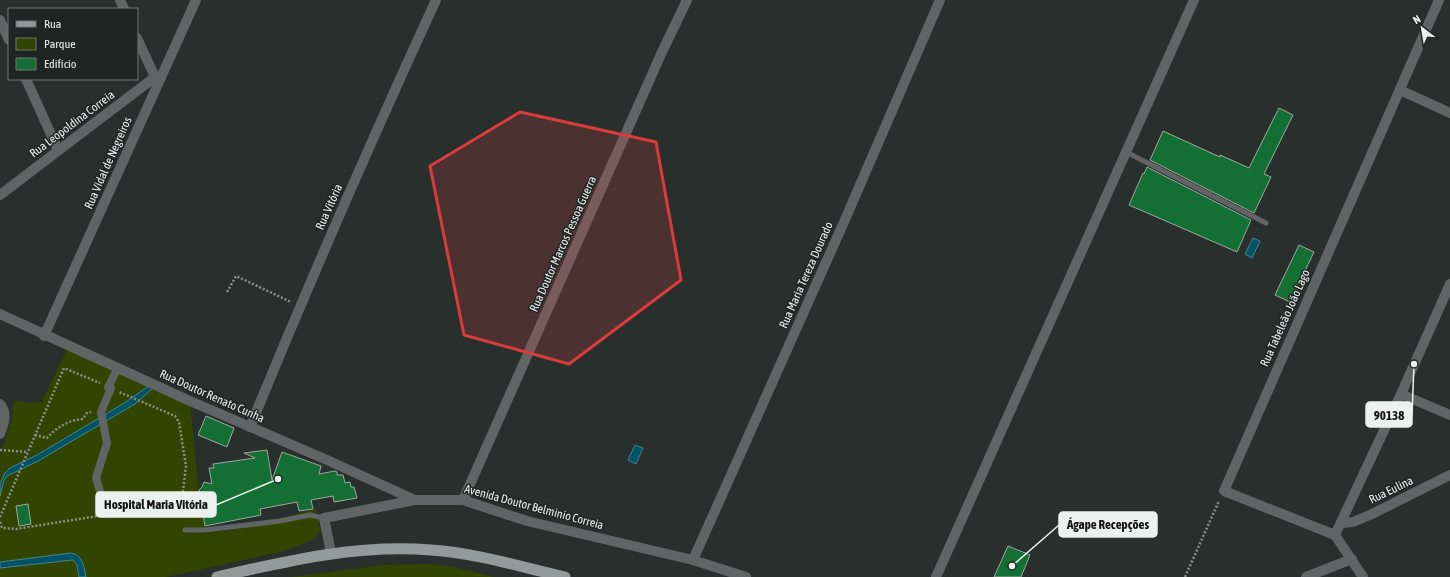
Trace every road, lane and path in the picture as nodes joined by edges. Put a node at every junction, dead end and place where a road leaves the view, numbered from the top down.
1 (196, 0) edge
2 (436, 0) edge
3 (687, 0) edge
4 (940, 0) edge
5 (1194, 0) edge
6 (1439, 0) edge
7 (0, 20) edge
8 (8, 38) edge
9 (138, 40) edge
10 (158, 78) junction
11 (26, 80) edge
12 (1400, 90) junction
13 (1450, 113) edge
14 (58, 150) junction
15 (1126, 152) junction
16 (0, 195) edge
17 (1266, 223) dead end
18 (1450, 284) edge
19 (228, 292) dead end
20 (299, 306) junction
21 (0, 314) edge
22 (44, 336) junction
23 (118, 368) junction
24 (110, 388) junction
25 (1401, 394) junction
26 (0, 404) edge
27 (97, 411) junction
28 (1450, 415) edge
29 (250, 427) junction
30 (0, 434) edge
31 (35, 435) junction
32 (0, 450) edge
33 (28, 452) junction
34 (1450, 475) edge
35 (1224, 491) junction
36 (415, 500) junction
37 (463, 500) junction
38 (106, 514) junction
39 (0, 517) edge
40 (324, 518) junction
41 (0, 522) edge
42 (1342, 523) junction
43 (185, 530) dead end
44 (1335, 535) junction
45 (331, 553) junction
46 (1352, 559) junction
47 (693, 560) junction
48 (217, 577) edge
49 (565, 577) edge
50 (746, 577) edge
51 (936, 577) edge
52 (1185, 577) edge
53 (1306, 577) edge
54 (1363, 577) edge

1 - 10 street, Rua Vidal de Negreiros
2 - 20 street, Rua Vitória
3 - 37 street, Rua Doutor Marcos Pessoa Guerra
4 - 47 street, Rua Maria Tereza Dourado
5 - 15 street
6 - 12 street, Rua Tabeleão João Lago
7 - 8 street
9 - 10 street
10 - 14 street, Rua Leopoldina Correia
10 - 22 street, Rua Vidal de Negreiros
11 - 14 street
12 - 13 street
12 - 35 street, Rua Tabeleão João Lago
14 - 16 street, Rua Leopoldina Correia
15 - 17 lane
15 - 51 street
18 - 25 street
19 - 20 path
20 - 29 street, Rua Vitória
21 - 22 street, Rua Doutor Renato Cunha
22 - 23 street, Rua Doutor Renato Cunha
23 - 24 street
23 - 29 street, Rua Doutor Renato Cunha
24 - 27 street
24 - 31 path
24 - 38 path
25 - 28 street
25 - 42 street
26 - 30 street
27 - 31 path
27 - 38 street
29 - 36 street, Rua Doutor Renato Cunha
31 - 33 path
32 - 33 path
33 - 39 path
34 - 42 street, Rua Eulina
35 - 44 street
35 - 52 path
36 - 37 street, Avenida Doutor Belminio Correia
36 - 40 street, Avenida Doutor Belminio Correia
37 - 47 street, Avenida Doutor Belminio Correia
38 - 41 path
40 - 43 lane
40 - 45 street
42 - 44 street
44 - 46 street
45 - 48 main road
45 - 49 main road
46 - 53 street
46 - 54 street
47 - 50 street, Avenida Doutor Belminio Correia

